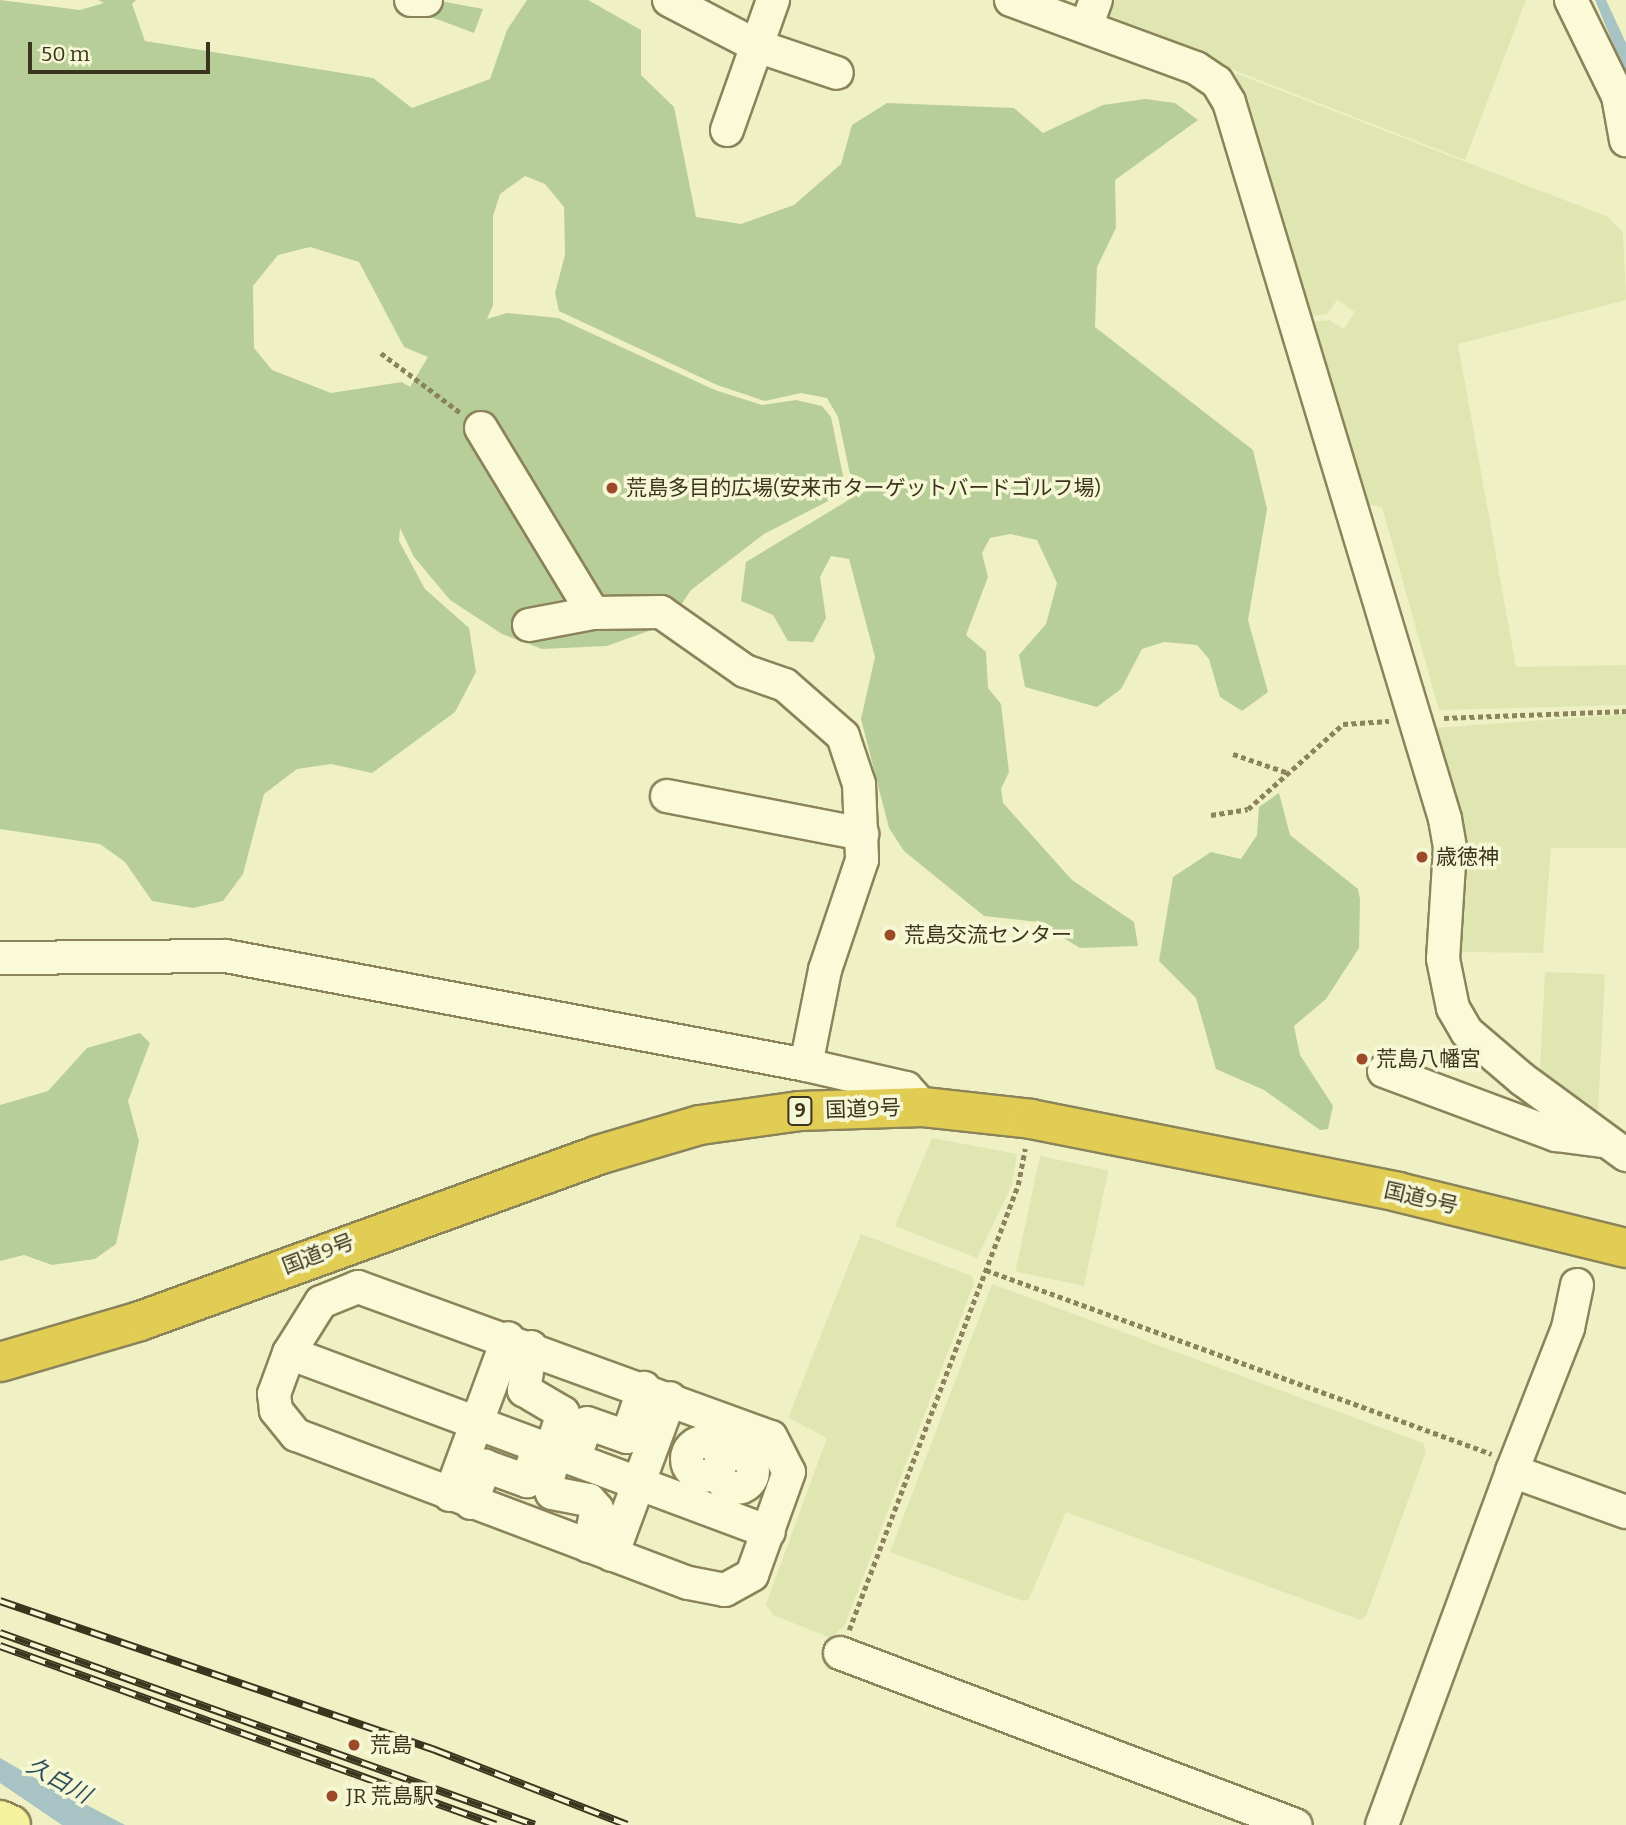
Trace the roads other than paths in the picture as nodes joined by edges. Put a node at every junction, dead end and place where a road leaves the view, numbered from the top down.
1 (411, 0) edge
2 (426, 0) edge
3 (668, 0) edge
4 (773, 0) edge
5 (1011, 0) edge
6 (1571, 0) edge
7 (1091, 13) edge
8 (757, 46) junction
9 (837, 73) dead end
10 (727, 130) dead end
11 (1626, 141) edge
12 (481, 428) road end
13 (593, 613) junction
14 (529, 625) dead end
15 (667, 796) dead end
16 (862, 834) junction
17 (0, 958) edge
18 (806, 1065) junction
19 (1384, 1071) dead end
20 (923, 1107) junction
21 (1614, 1148) edge
22 (1626, 1248) edge
23 (325, 1252) junction
24 (1577, 1285) dead end
25 (358, 1287) junction
26 (520, 1342) junction
27 (289, 1353) junction
28 (0, 1363) edge
29 (657, 1393) junction
30 (477, 1423) junction
31 (654, 1441) junction
32 (555, 1452) junction
33 (1514, 1467) junction
34 (639, 1483) junction
35 (785, 1489) junction
36 (461, 1499) junction
37 (1626, 1512) edge
38 (769, 1532) junction
39 (601, 1551) junction
40 (839, 1653) road end
41 (0, 1820) edge
42 (1278, 1822) edge
43 (11, 1825) edge
44 (1382, 1825) edge

1 - 2 street
3 - 8 street
4 - 8 street
5 - 7 street
6 - 11 street
7 - 21 street
8 - 9 street
8 - 10 street
12 - 13 street
13 - 14 street
13 - 16 street
15 - 16 street
16 - 18 street
17 - 18 street
18 - 20 street
19 - 21 street
20 - 22 highway, 国道9号 / 9
20 - 23 highway, 国道9号 / 9
23 - 25 street
23 - 28 highway, 国道9号 / 9
24 - 33 street
25 - 26 street
25 - 27 street
26 - 29 street
26 - 30 street
26 - 32 street
27 - 30 street
27 - 36 street
29 - 31 street
29 - 32 street
29 - 35 street
30 - 32 street
30 - 36 street
31 - 34 street
31 - 35 street
32 - 34 street
32 - 36 street
32 - 39 street
33 - 37 street
33 - 44 street
34 - 38 street
34 - 39 street
35 - 38 street
36 - 39 street
38 - 39 street
40 - 42 street
41 - 43 main road

